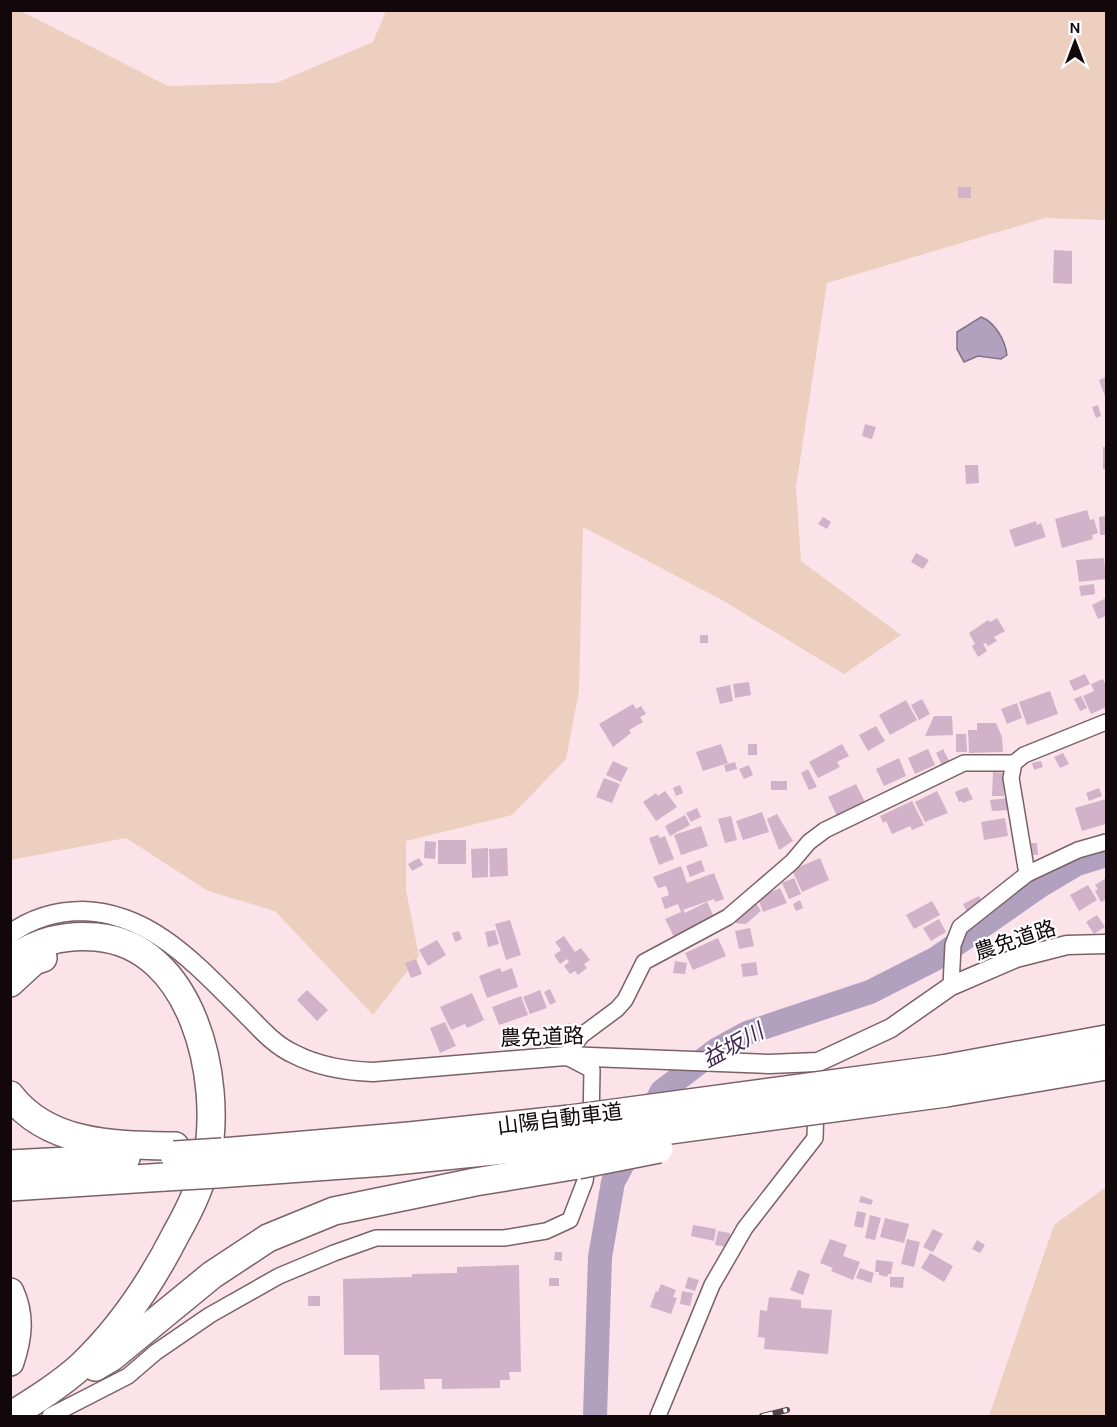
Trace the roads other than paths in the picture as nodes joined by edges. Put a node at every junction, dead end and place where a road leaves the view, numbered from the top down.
1 (1107, 722) edge
2 (1014, 763) junction
3 (1107, 842) edge
4 (1027, 874) junction
5 (10, 934) edge
6 (1107, 944) edge
7 (10, 960) edge
8 (951, 977) junction
9 (10, 982) edge
10 (1107, 1039) edge
11 (565, 1056) junction
12 (818, 1062) junction
13 (1107, 1066) edge
14 (944, 1081) junction
15 (10, 1095) edge
16 (574, 1142) junction
17 (171, 1159) junction
18 (10, 1164) edge
19 (10, 1187) edge
20 (10, 1292) edge
21 (10, 1362) edge
22 (10, 1397) edge
23 (45, 1407) edge
24 (10, 1416) edge
25 (658, 1416) edge

1 - 2 street
2 - 4 street
2 - 11 street
3 - 4 street
4 - 8 street
5 - 11 street, 農免道路
6 - 8 street, 農免道路
7 - 23 highway
8 - 12 street, 農免道路
9 - 22 highway
10 - 14 highway, 山陽自動車道
11 - 12 street, 農免道路
11 - 23 street
12 - 25 street
13 - 14 highway, 山陽自動車道
14 - 16 highway, bridge
14 - 16 highway, 山陽自動車道, bridge
15 - 17 highway
16 - 17 highway, 山陽自動車道, bridge
16 - 23 highway
17 - 18 highway, 山陽自動車道
17 - 19 highway, 山陽自動車道
20 - 21 highway
23 - 24 highway

